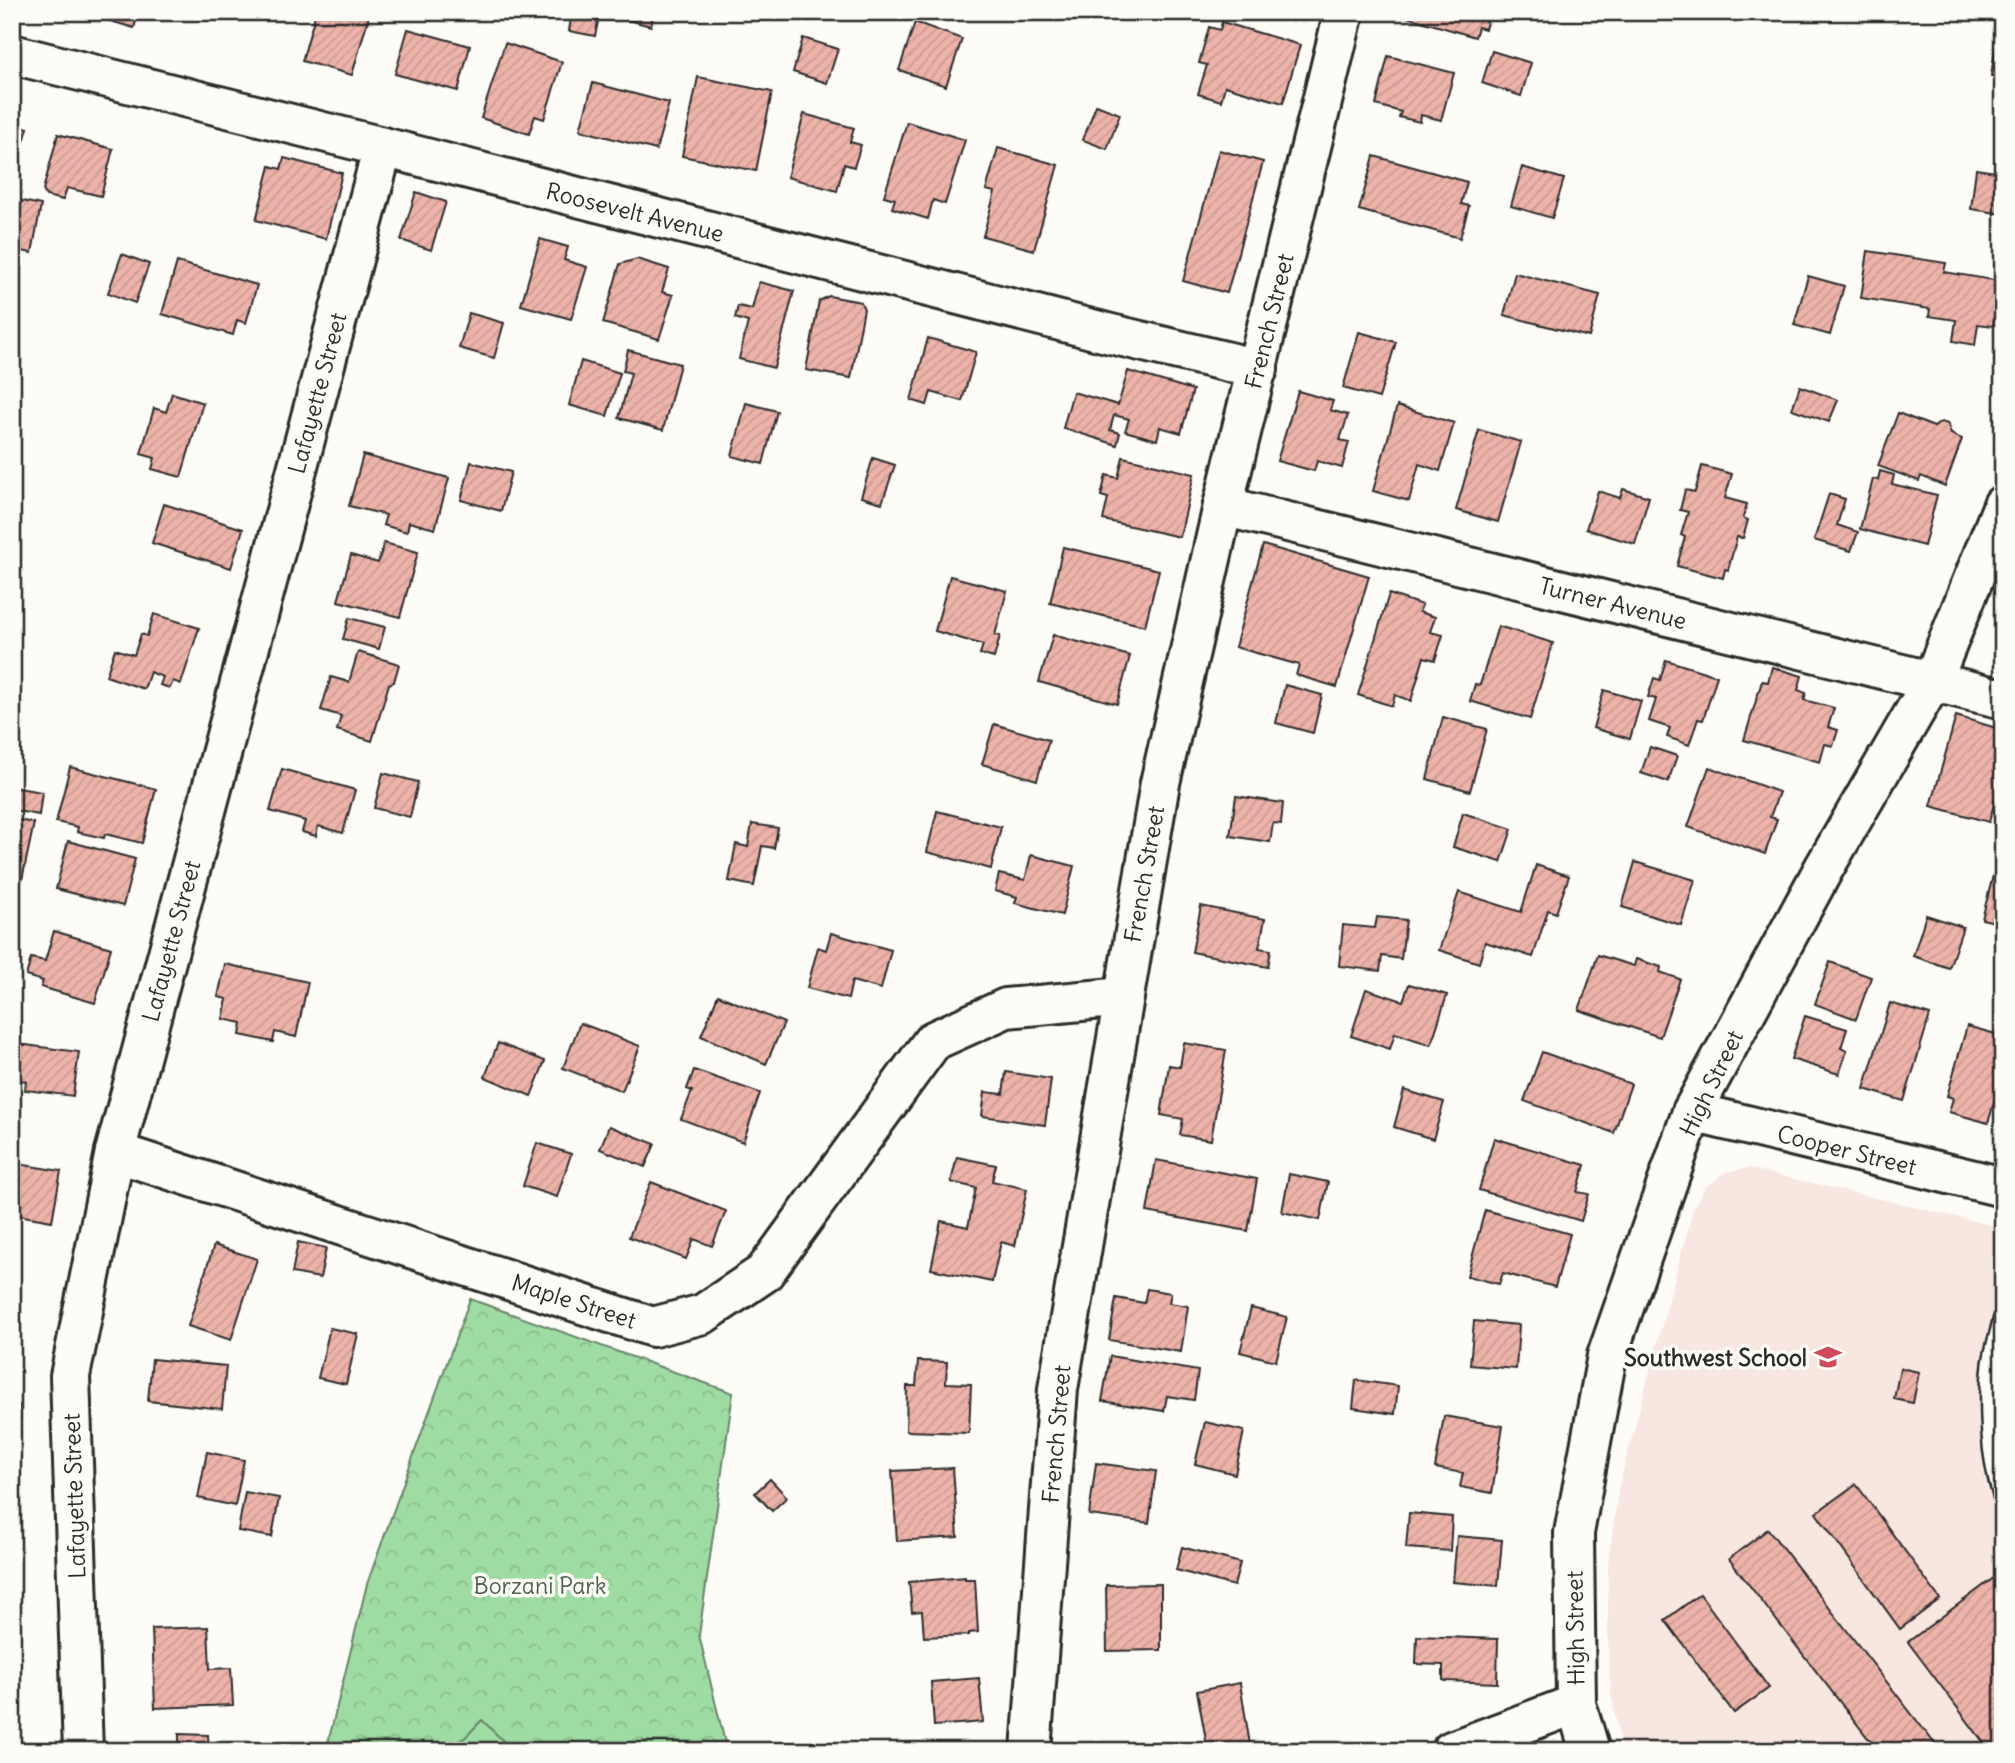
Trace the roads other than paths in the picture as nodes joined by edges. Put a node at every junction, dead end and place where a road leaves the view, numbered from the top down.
1 (1344, 12) edge
2 (12, 54) edge
3 (383, 147) junction
4 (1258, 369) junction
5 (2003, 505) edge
6 (1223, 506) junction
7 (1932, 682) junction
8 (2003, 699) edge
9 (1124, 997) junction
10 (1692, 1112) junction
11 (115, 1152) junction
12 (2003, 1187) edge
13 (2003, 1321) edge
14 (2003, 1495) edge
15 (1576, 1704) junction
16 (82, 1751) edge
17 (1031, 1751) edge
18 (1451, 1751) edge
19 (1590, 1751) edge

1 - 4 street, French Street
2 - 3 street, Roosevelt Avenue
3 - 4 street, Roosevelt Avenue
3 - 11 street, Lafayette Street
4 - 6 street, French Street
5 - 7 street, High Street
6 - 7 street, Turner Avenue
6 - 9 street, French Street
7 - 8 street, Turner Avenue
7 - 10 street, High Street
9 - 11 street, Maple Street
9 - 17 street, French Street
10 - 12 street, Cooper Street
10 - 15 street, High Street
11 - 16 street, Lafayette Street
13 - 14 lane
15 - 18 street
15 - 19 street, High Street

